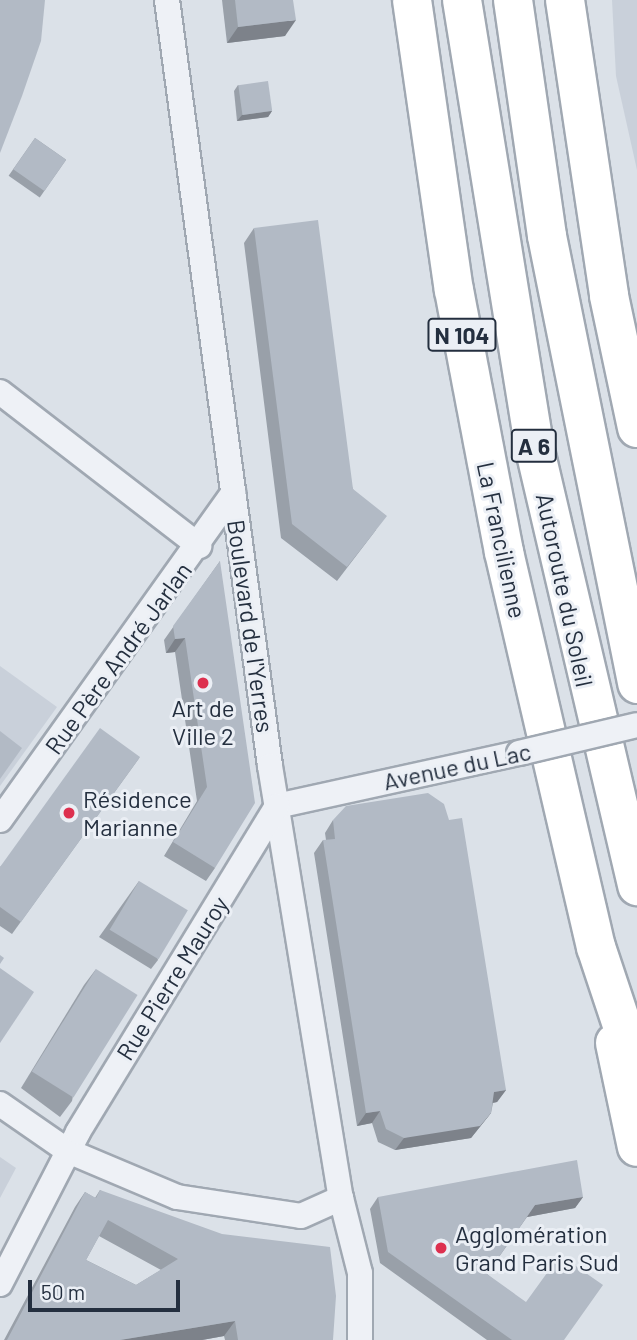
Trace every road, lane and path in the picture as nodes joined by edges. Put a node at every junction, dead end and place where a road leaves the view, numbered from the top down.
1 (167, 0) edge
2 (412, 0) edge
3 (462, 0) edge
4 (513, 0) edge
5 (565, 0) edge
6 (0, 392) edge
7 (637, 428) edge
8 (233, 493) junction
9 (199, 547) junction
10 (637, 684) edge
11 (637, 724) edge
12 (277, 806) junction
13 (0, 820) edge
14 (637, 886) edge
15 (596, 947) junction
16 (637, 1069) edge
17 (0, 1104) edge
18 (637, 1147) edge
19 (68, 1151) junction
20 (341, 1198) junction
21 (351, 1249) junction
22 (0, 1284) edge
23 (344, 1340) edge
24 (360, 1340) edge

1 - 8 street, Boulevard de l'Yerres
2 - 15 highway, La Francilienne / N 104
3 - 14 highway, Autoroute du Soleil / A 6
4 - 10 highway, Autoroute du Soleil / A 6
5 - 7 highway
6 - 9 street
8 - 9 street, Rue Père André Jarlan
8 - 12 street, Boulevard de l'Yerres
9 - 13 street, Rue Père André Jarlan
11 - 12 street, Avenue du Lac, bridge
12 - 19 street, Rue Pierre Mauroy
12 - 20 street, Boulevard de l'Yerres
15 - 16 highway, La Francilienne / N 104
15 - 18 highway
17 - 19 street
19 - 20 street
19 - 22 street, Rue Pierre Mauroy
20 - 21 street, Boulevard de l'Yerres
21 - 23 street, Boulevard de l'Yerres
21 - 24 street, Boulevard de l'Yerres

